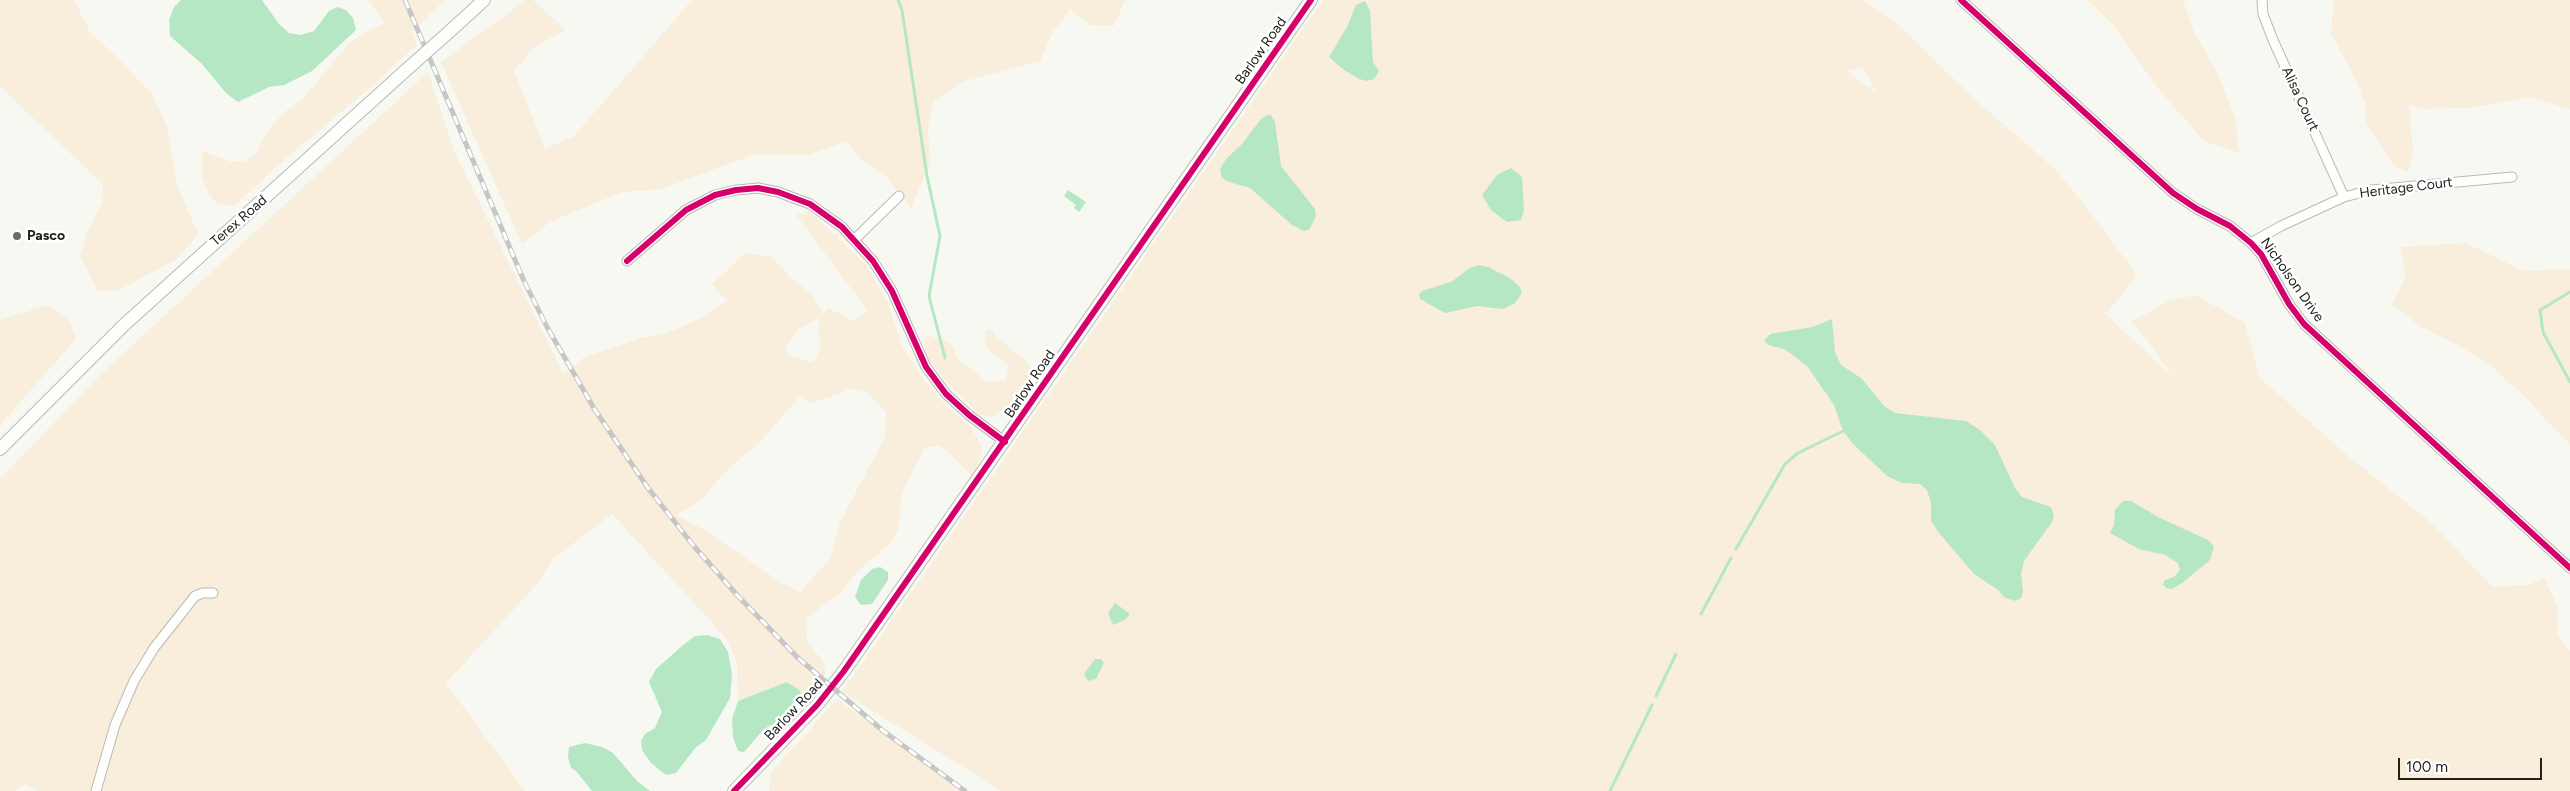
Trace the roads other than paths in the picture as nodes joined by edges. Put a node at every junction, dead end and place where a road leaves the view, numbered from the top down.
1 (484, 0) edge
2 (1311, 0) edge
3 (1961, 0) edge
4 (2262, 0) edge
5 (2512, 177) dead end
6 (899, 196) dead end
7 (2344, 197) junction
8 (855, 239) junction
9 (2251, 243) junction
10 (627, 261) dead end
11 (1006, 442) junction
12 (0, 449) edge
13 (2570, 568) edge
14 (213, 593) dead end
15 (96, 791) edge
16 (734, 791) edge

1 - 12 street, Terex Road, bridge
2 - 11 street, Barlow Road
3 - 9 street, Nicholson Drive
4 - 7 street, Alisa Court
5 - 7 street, Heritage Court
6 - 8 street
7 - 9 street, Heritage Court
8 - 10 street
8 - 11 street
9 - 13 street, Nicholson Drive
11 - 16 street, Barlow Road
14 - 15 street

